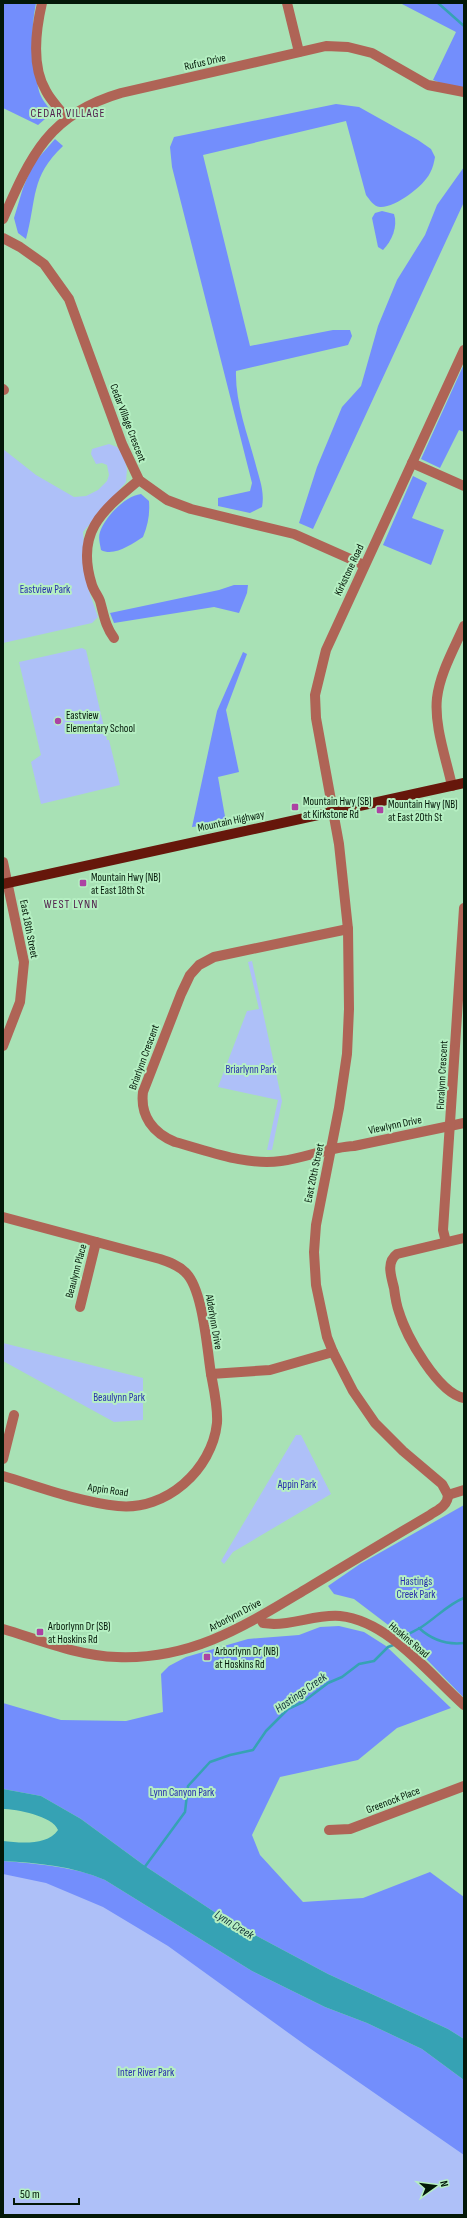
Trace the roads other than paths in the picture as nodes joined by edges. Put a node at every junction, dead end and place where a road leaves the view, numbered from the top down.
1 (42, 3) edge
2 (287, 3) edge
3 (299, 52) junction
4 (464, 92) edge
5 (66, 118) junction
6 (3, 219) edge
7 (3, 238) edge
8 (464, 350) edge
9 (412, 462) junction
10 (139, 480) junction
11 (464, 486) edge
12 (364, 566) junction
13 (464, 626) edge
14 (114, 638) dead end
15 (464, 784) edge
16 (452, 786) junction
17 (333, 812) junction
18 (3, 862) edge
19 (5, 884) edge
20 (464, 908) edge
21 (348, 929) junction
22 (3, 1046) edge
23 (464, 1123) edge
24 (451, 1126) junction
25 (332, 1149) junction
26 (3, 1217) edge
27 (464, 1238) edge
28 (96, 1242) junction
29 (446, 1242) junction
30 (80, 1307) dead end
31 (333, 1352) junction
32 (211, 1374) junction
33 (464, 1398) edge
34 (14, 1415) dead end
35 (3, 1459) edge
36 (3, 1476) edge
37 (464, 1490) edge
38 (448, 1495) junction
39 (260, 1617) junction
40 (3, 1629) edge
41 (464, 1706) edge
42 (463, 1790) edge
43 (329, 1830) dead end

1 - 5 street
2 - 3 street
3 - 4 street, Rufus Drive
3 - 5 street, Rufus Drive
5 - 6 street, Rufus Drive
7 - 10 street, Cedar Village Crescent
8 - 9 street, Kirkstone Road
9 - 11 street
9 - 12 street, Kirkstone Road
10 - 12 street, Cedar Village Crescent
10 - 14 street
12 - 17 street, Kirkstone Road
13 - 16 street
15 - 16 main road, Mountain Highway
16 - 17 main road, Mountain Highway
17 - 19 main road, Mountain Highway
17 - 21 street, East 20th Street
18 - 19 street, East 18th Street
19 - 22 street, East 18th Street
20 - 24 street, Floralynn Crescent
21 - 25 street, East 20th Street
21 - 25 street, Briarlynn Crescent
23 - 24 street, Viewlynn Drive
24 - 25 street, Viewlynn Drive
24 - 29 street, Floralynn Crescent
25 - 31 street, East 20th Street
26 - 28 street, Alderlynn Drive
27 - 29 street
28 - 30 street, Beaulynn Place
28 - 32 street, Alderlynn Drive
29 - 33 street
31 - 32 street
31 - 38 street, East 20th Street
32 - 36 street, Appin Road
34 - 35 street
37 - 38 street
38 - 39 street, Arborlynn Drive
39 - 40 street, Arborlynn Drive
39 - 41 street, Hoskins Road
42 - 43 street, Greenock Place

